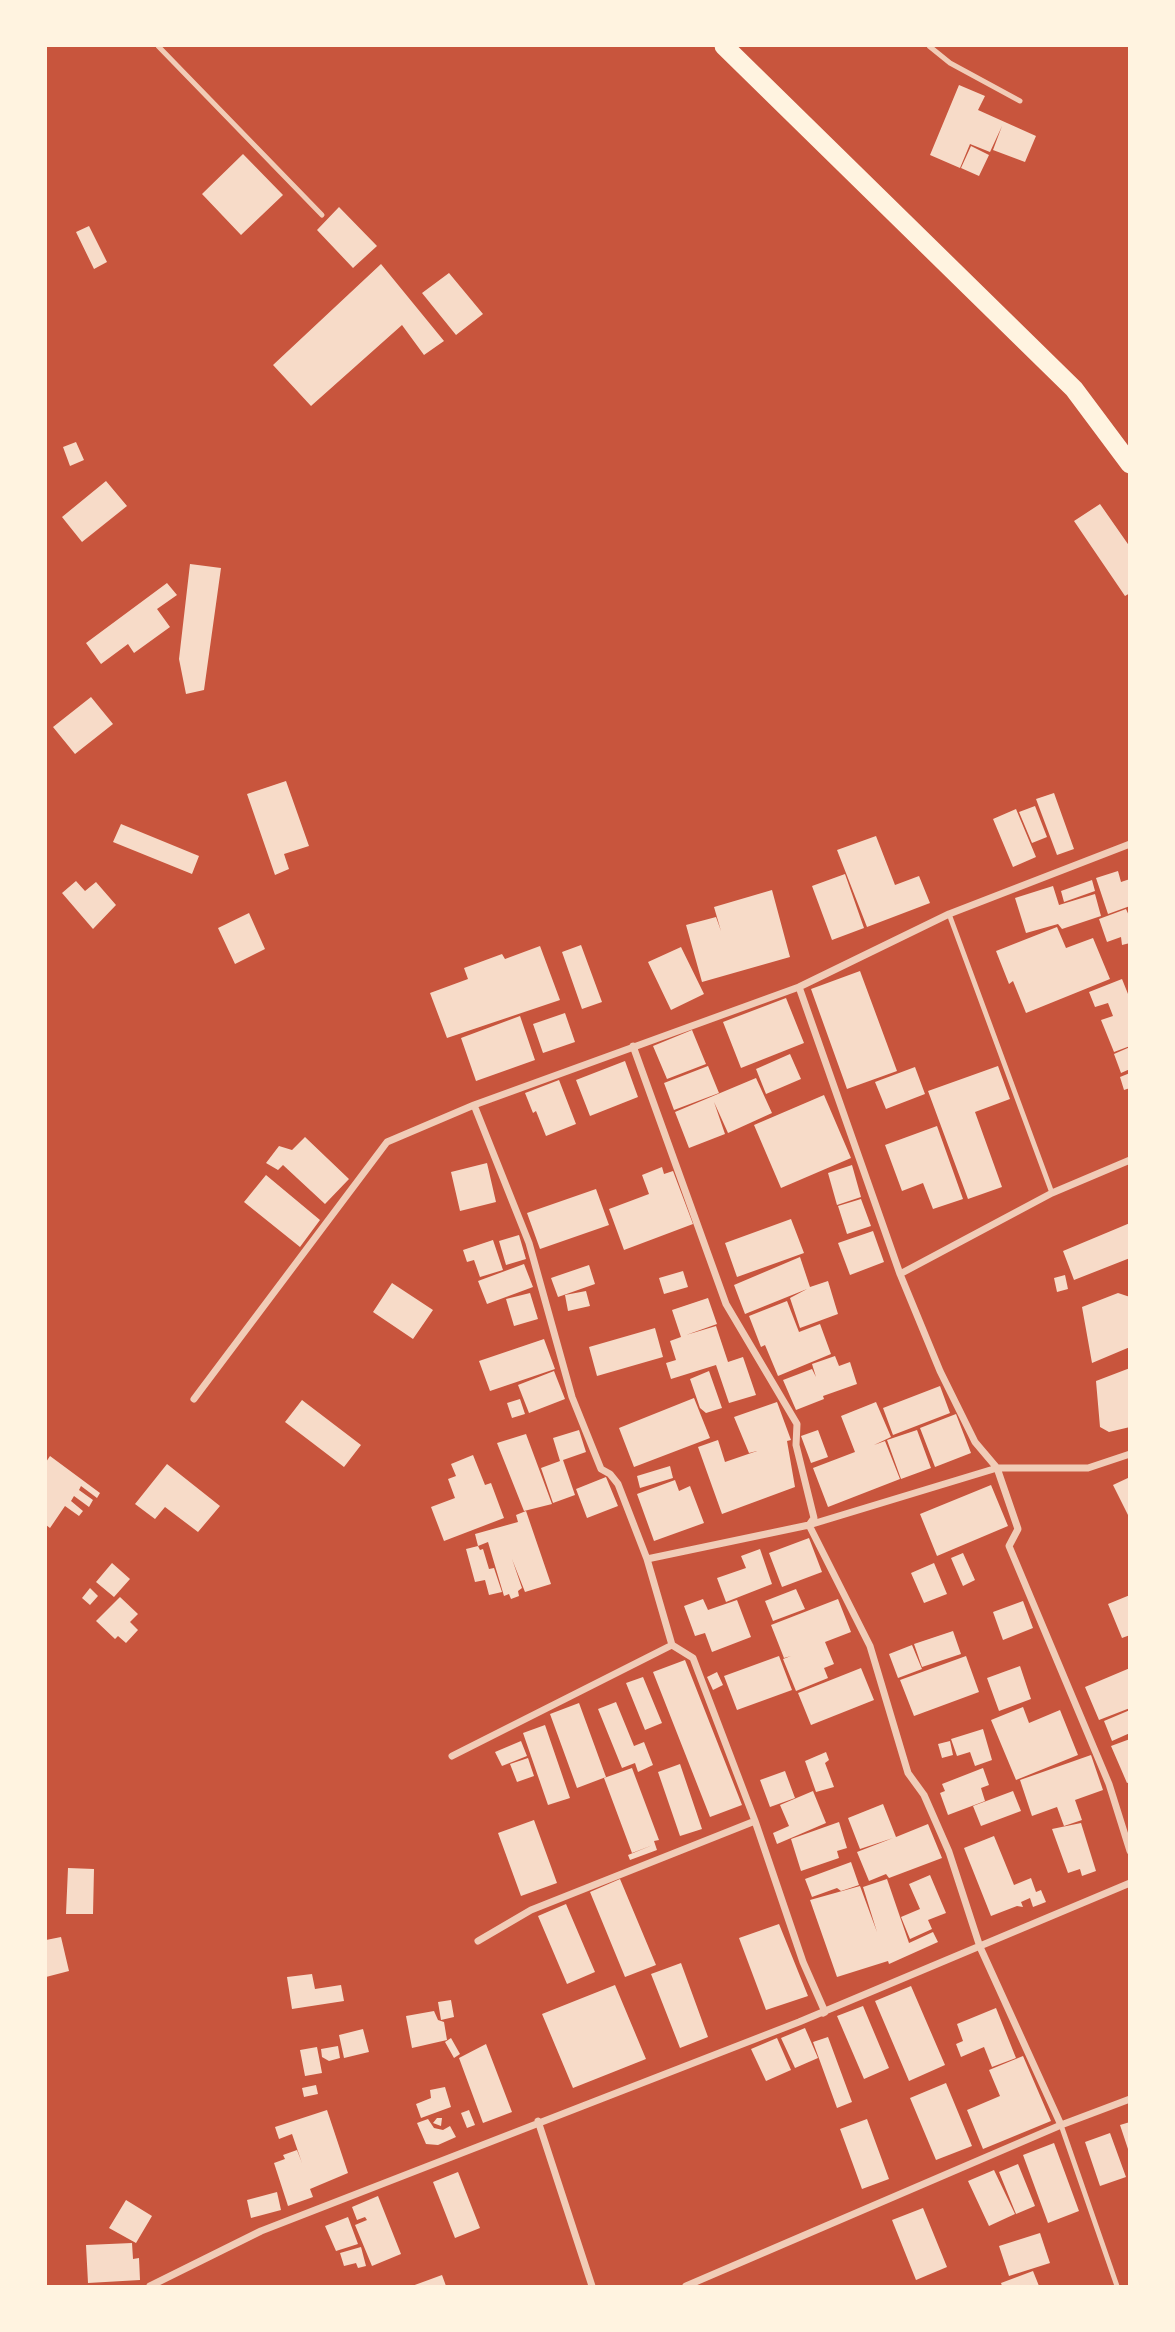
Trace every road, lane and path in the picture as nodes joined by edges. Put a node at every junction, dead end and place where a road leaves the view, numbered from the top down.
1 (158, 46) edge
2 (724, 46) edge
3 (929, 46) edge
4 (1020, 101) dead end
5 (322, 215) dead end
6 (1129, 464) edge
7 (1129, 844) edge
8 (949, 914) junction
9 (799, 987) junction
10 (633, 1046) junction
11 (474, 1105) junction
12 (1129, 1160) edge
13 (1052, 1192) junction
14 (900, 1274) junction
15 (194, 1399) dead end
16 (1129, 1454) edge
17 (997, 1468) junction
18 (809, 1525) junction
19 (647, 1559) junction
20 (672, 1645) junction
21 (452, 1756) dead end
22 (755, 1821) junction
23 (1129, 1851) edge
24 (1129, 1883) edge
25 (478, 1941) dead end
26 (980, 1947) junction
27 (825, 2012) junction
28 (1129, 2099) edge
29 (538, 2121) junction
30 (1061, 2125) junction
31 (150, 2287) edge
32 (593, 2287) edge
33 (686, 2287) edge
34 (1117, 2287) edge

1 - 5 lane
2 - 6 highway
3 - 4 lane
7 - 8 street
8 - 9 street
8 - 13 lane
9 - 10 street
9 - 14 street
10 - 11 street
10 - 18 street
11 - 15 street
11 - 19 street
12 - 13 street
13 - 14 street
14 - 17 street
16 - 17 street
17 - 18 street
17 - 23 street
18 - 19 street
18 - 26 street
19 - 20 street
20 - 21 street
20 - 22 street
22 - 25 street
22 - 27 street
24 - 26 street
26 - 27 street
26 - 30 street
27 - 29 street
28 - 30 street
29 - 31 street
29 - 32 street
30 - 33 street
30 - 34 lane

